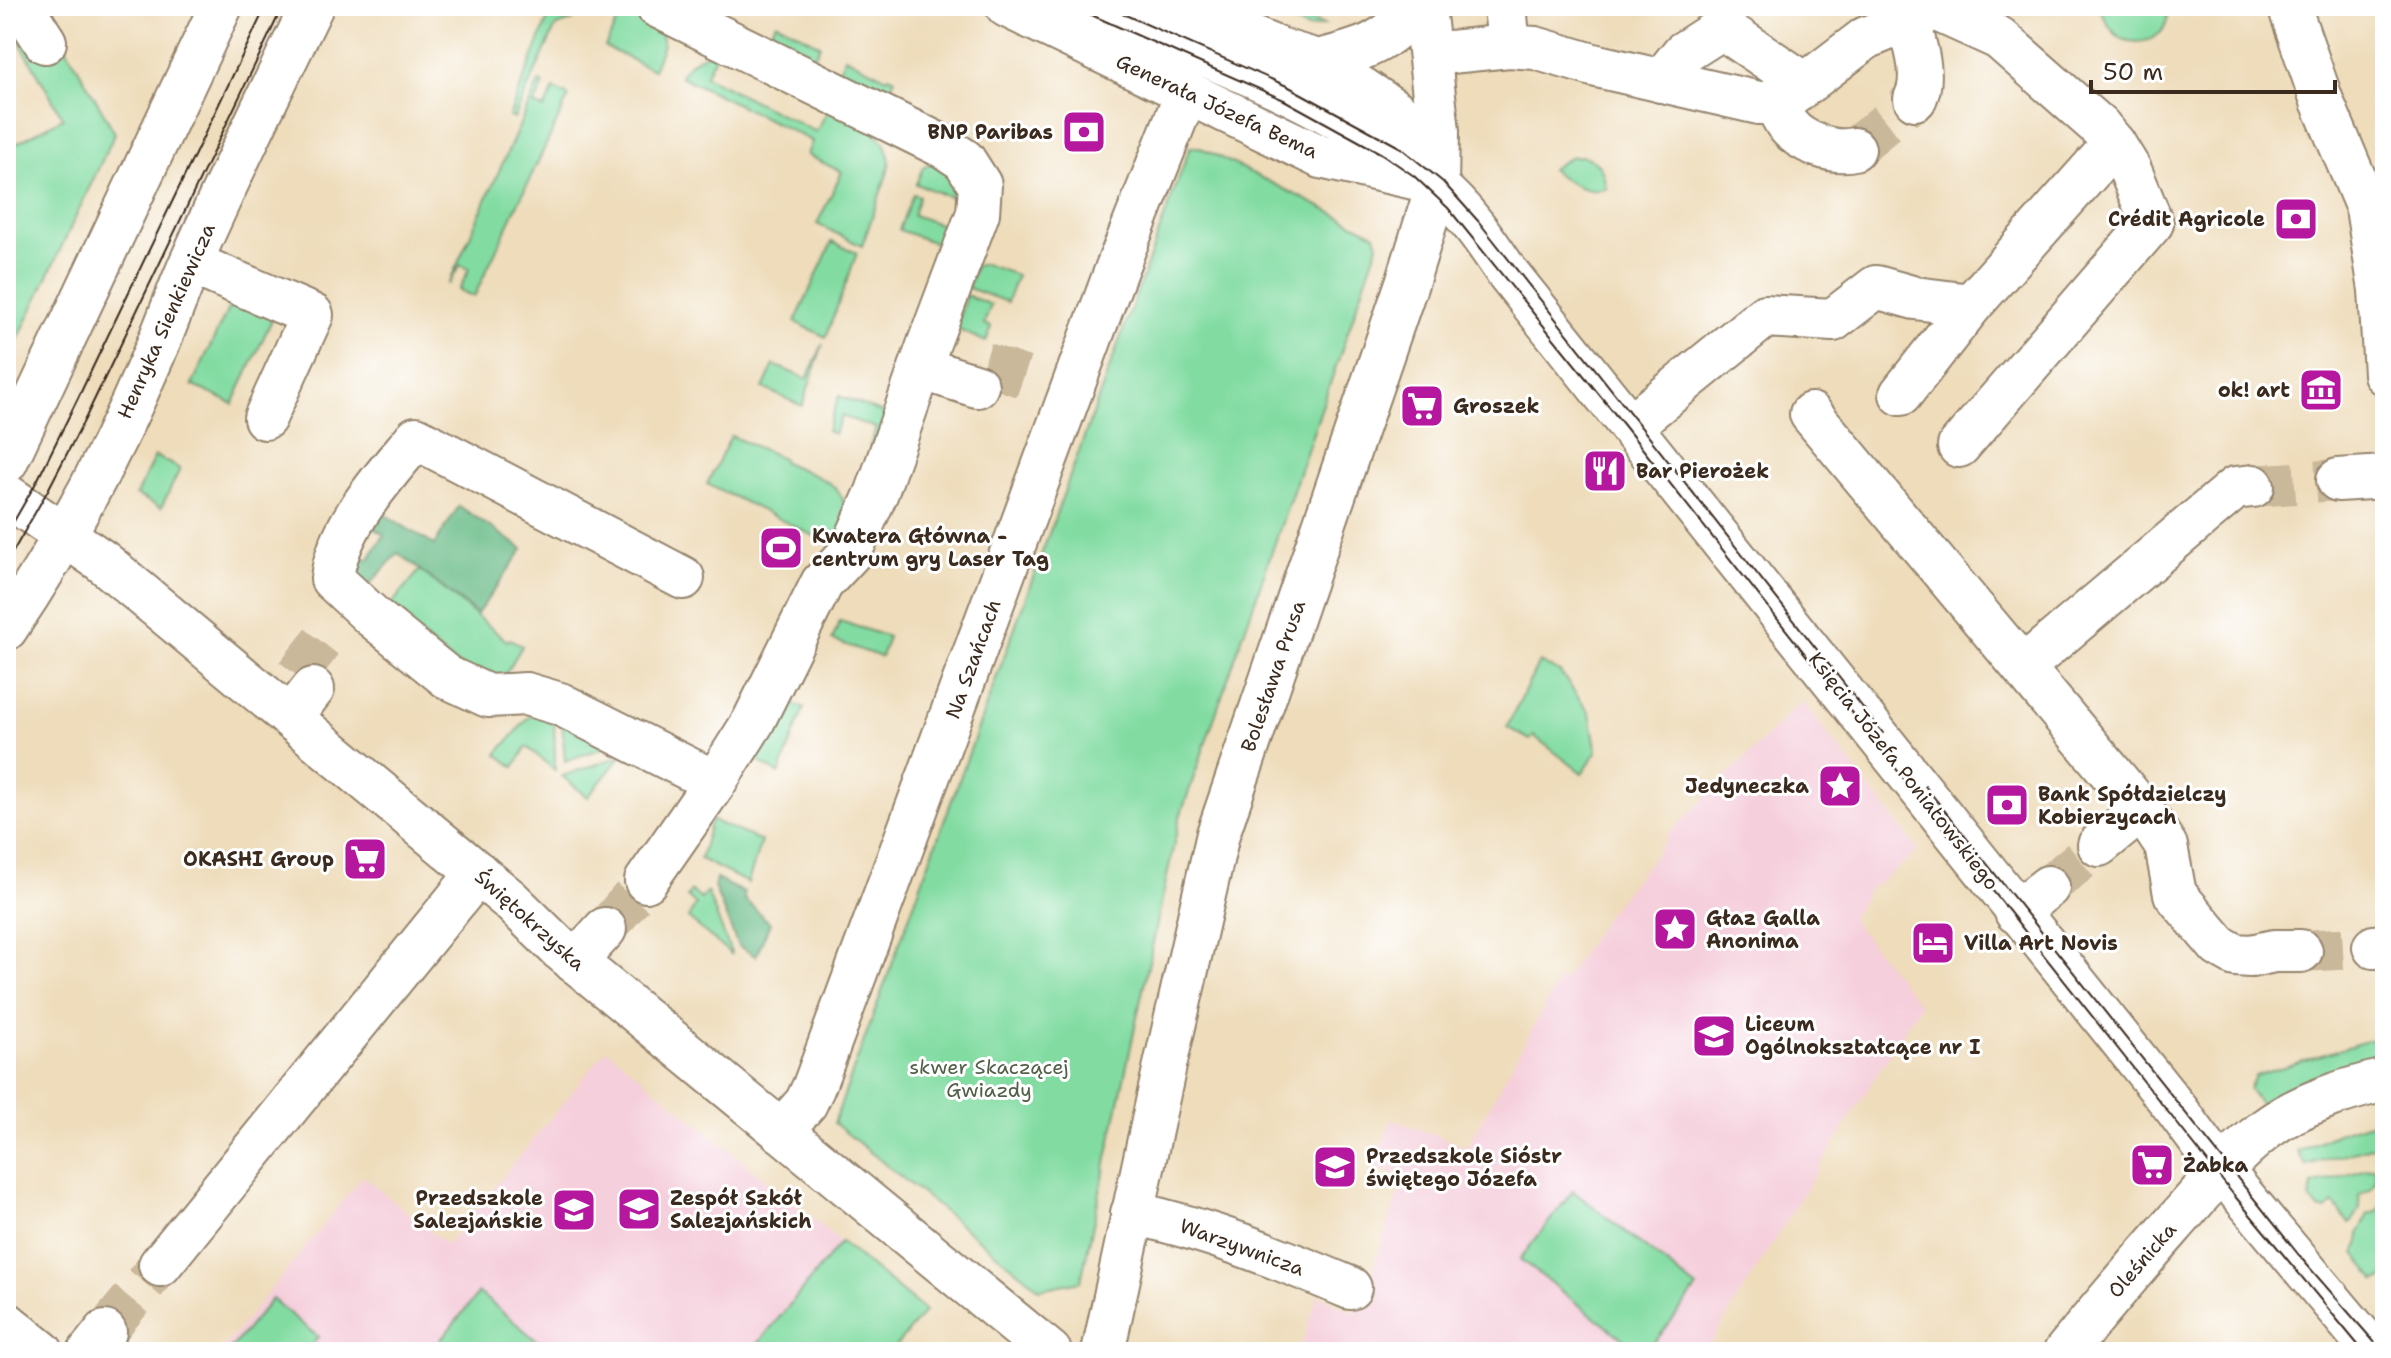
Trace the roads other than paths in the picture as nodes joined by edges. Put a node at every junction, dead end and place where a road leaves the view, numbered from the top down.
1 (22, 6) edge
2 (221, 6) edge
3 (312, 6) edge
4 (657, 6) edge
5 (1007, 6) edge
6 (1088, 6) edge
7 (1174, 6) edge
8 (1417, 6) edge
9 (1424, 6) edge
10 (2289, 6) edge
11 (1926, 11) edge
12 (1497, 34) edge
13 (45, 42) dead end
14 (1431, 54) junction
15 (1318, 61) junction
16 (1661, 81) junction
17 (1187, 91) junction
18 (1790, 93) junction
19 (1915, 99) tunnel mouth
20 (2114, 144) junction
21 (1854, 149) dead end
22 (1437, 186) junction
23 (2376, 197) edge
24 (191, 263) junction
25 (2382, 291) edge
26 (1971, 305) junction
27 (924, 355) junction
28 (2385, 374) edge
29 (980, 375) tunnel mouth
30 (1901, 394) dead end
31 (1811, 414) dead end
32 (1642, 416) junction
33 (265, 418) dead end
34 (1959, 446) dead end
35 (6, 462) edge
36 (2385, 477) edge
37 (2338, 480) tunnel mouth
38 (2253, 486) tunnel mouth
39 (6, 495) edge
40 (64, 535) junction
41 (683, 578) dead end
42 (6, 629) edge
43 (2023, 667) junction
44 (715, 782) junction
45 (2142, 810) junction
46 (2099, 845) tunnel mouth
47 (478, 873) junction
48 (646, 881) tunnel mouth
49 (605, 929) tunnel mouth
50 (2301, 951) tunnel mouth
51 (575, 962) junction
52 (2385, 1080) edge
53 (781, 1131) junction
54 (2222, 1171) junction
55 (1132, 1213) junction
56 (160, 1265) tunnel mouth
57 (1350, 1288) dead end
58 (6, 1323) edge
59 (42, 1352) edge
60 (1050, 1352) edge
61 (1103, 1352) edge
62 (2065, 1352) edge
63 (2374, 1352) edge

1 - 13 street
2 - 35 street
3 - 24 street, Henryka Sienkiewicza
4 - 27 street
5 - 17 street, Generała Józefa Bema
6 - 22 street
7 - 15 street
8 - 15 street
9 - 14 street, Bolesława Prusa
10 - 23 street
11 - 18 street
11 - 19 street
11 - 20 street
12 - 14 street
12 - 16 street
14 - 22 street, Bolesława Prusa
15 - 22 street
16 - 18 street
16 - 18 street
17 - 22 street, Generała Józefa Bema
17 - 53 street, Na Szańcach
18 - 21 street
20 - 26 street
20 - 34 street
22 - 32 street, Księcia Józefa Poniatowskiego
22 - 55 street, Bolesława Prusa
23 - 25 street
24 - 33 street
24 - 40 street, Henryka Sienkiewicza
25 - 28 street
26 - 30 street
26 - 32 street
27 - 29 street
27 - 44 street
31 - 43 street
32 - 54 street, Księcia Józefa Poniatowskiego
36 - 37 street
38 - 43 street
39 - 40 street, Świętokrzyska
40 - 42 street, Henryka Sienkiewicza
40 - 47 street, Świętokrzyska
41 - 44 street
43 - 45 street
44 - 48 street
45 - 46 street
45 - 50 street
47 - 51 street, Świętokrzyska
47 - 56 street
49 - 51 street
51 - 53 street, Świętokrzyska
52 - 54 street, Oleśnicka
53 - 60 street, Świętokrzyska
54 - 62 street, Oleśnicka
54 - 63 street, Księcia Józefa Poniatowskiego
55 - 57 street, Warzywnicza
55 - 61 street, Bolesława Prusa
58 - 59 street

